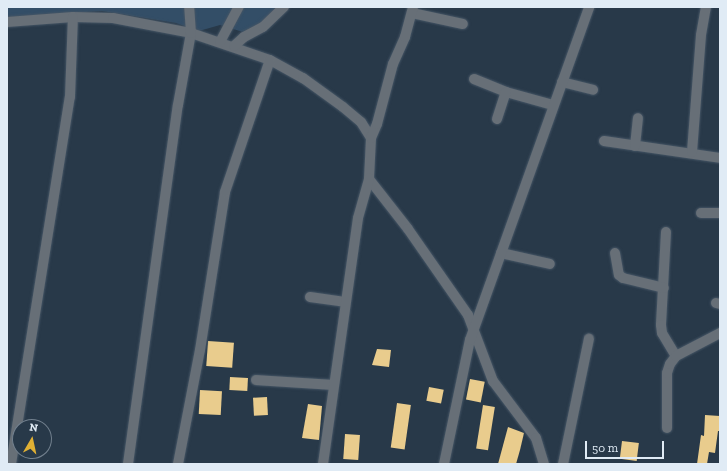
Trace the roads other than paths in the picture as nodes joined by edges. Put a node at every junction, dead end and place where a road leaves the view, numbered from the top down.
1 (189, 7) edge
2 (239, 7) edge
3 (284, 7) edge
4 (589, 7) edge
5 (706, 7) edge
6 (413, 10) edge
7 (73, 17) junction
8 (7, 22) edge
9 (463, 24) dead end
10 (191, 33) junction
11 (220, 42) junction
12 (234, 46) junction
13 (270, 60) junction
14 (474, 79) dead end
15 (562, 82) junction
16 (593, 90) dead end
17 (506, 92) junction
18 (553, 105) junction
19 (638, 118) dead end
20 (497, 119) dead end
21 (371, 138) junction
22 (604, 141) dead end
23 (635, 146) junction
24 (692, 152) junction
25 (720, 158) edge
26 (369, 179) junction
27 (720, 213) edge
28 (700, 214) dead end
29 (666, 232) dead end
30 (501, 252) junction
31 (615, 253) dead end
32 (550, 264) dead end
33 (664, 288) junction
34 (310, 297) dead end
35 (345, 302) junction
36 (474, 328) junction
37 (720, 333) edge
38 (589, 339) dead end
39 (676, 356) junction
40 (256, 380) dead end
41 (333, 386) junction
42 (667, 428) dead end
43 (11, 464) edge
44 (128, 464) edge
45 (178, 464) edge
46 (323, 464) edge
47 (444, 464) edge
48 (544, 464) edge
49 (563, 464) edge

1 - 10 street
2 - 11 street
3 - 12 street
4 - 15 street
5 - 24 street
6 - 9 street
6 - 21 street
7 - 8 street
7 - 10 street
7 - 43 street
10 - 11 street
10 - 44 street
11 - 12 street
12 - 13 street
13 - 21 street
13 - 45 street
14 - 17 street
15 - 16 street
15 - 18 street
17 - 18 street
17 - 20 street
18 - 30 street
19 - 23 street
21 - 26 street
22 - 23 street
23 - 24 street
24 - 25 street
26 - 35 street
26 - 36 street
27 - 28 street
29 - 33 street
30 - 32 street
30 - 36 street
31 - 33 street
33 - 39 street
34 - 35 street
35 - 41 street
36 - 47 street
36 - 48 street
37 - 39 street
38 - 49 street
39 - 42 street
40 - 41 street
41 - 46 street

